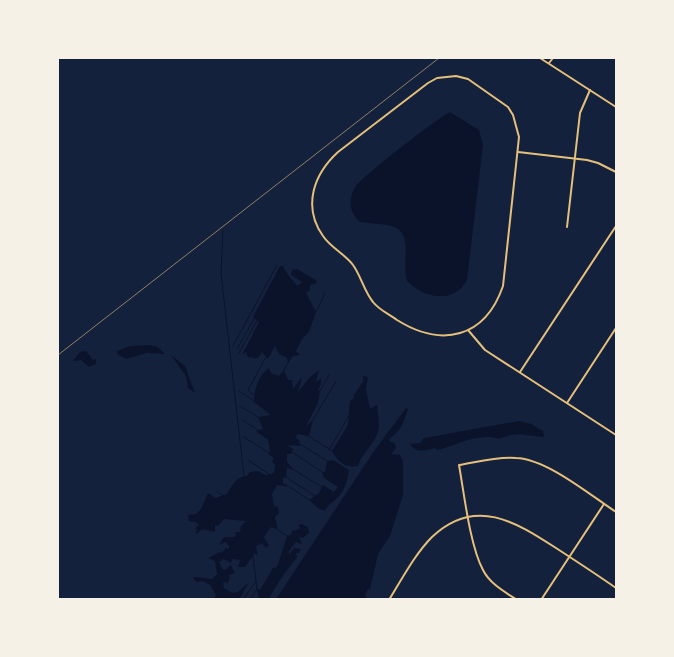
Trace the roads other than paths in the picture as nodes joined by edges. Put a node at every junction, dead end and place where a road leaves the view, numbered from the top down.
1 (540, 58) edge
2 (553, 58) edge
3 (549, 63) junction
4 (590, 90) junction
5 (616, 107) edge
6 (518, 152) junction
7 (575, 159) junction
8 (616, 172) edge
9 (616, 226) edge
10 (567, 227) dead end
11 (616, 328) edge
12 (468, 330) junction
13 (520, 372) junction
14 (567, 403) junction
15 (616, 430) edge
16 (615, 434) edge
17 (604, 504) junction
18 (616, 512) edge
19 (469, 517) junction
20 (569, 556) junction
21 (616, 588) edge
22 (389, 600) edge
23 (517, 600) edge
24 (541, 600) edge

1 - 3 street
2 - 3 street
3 - 4 street
4 - 5 street
4 - 7 street
6 - 7 street
6 - 12 street
6 - 12 street
7 - 8 street
7 - 10 street
9 - 13 street
11 - 14 street
12 - 13 street
13 - 14 street
14 - 16 street
15 - 16 street
17 - 18 street
17 - 19 street
17 - 20 street
19 - 20 street
19 - 22 street
19 - 23 street
20 - 21 street
20 - 24 street

